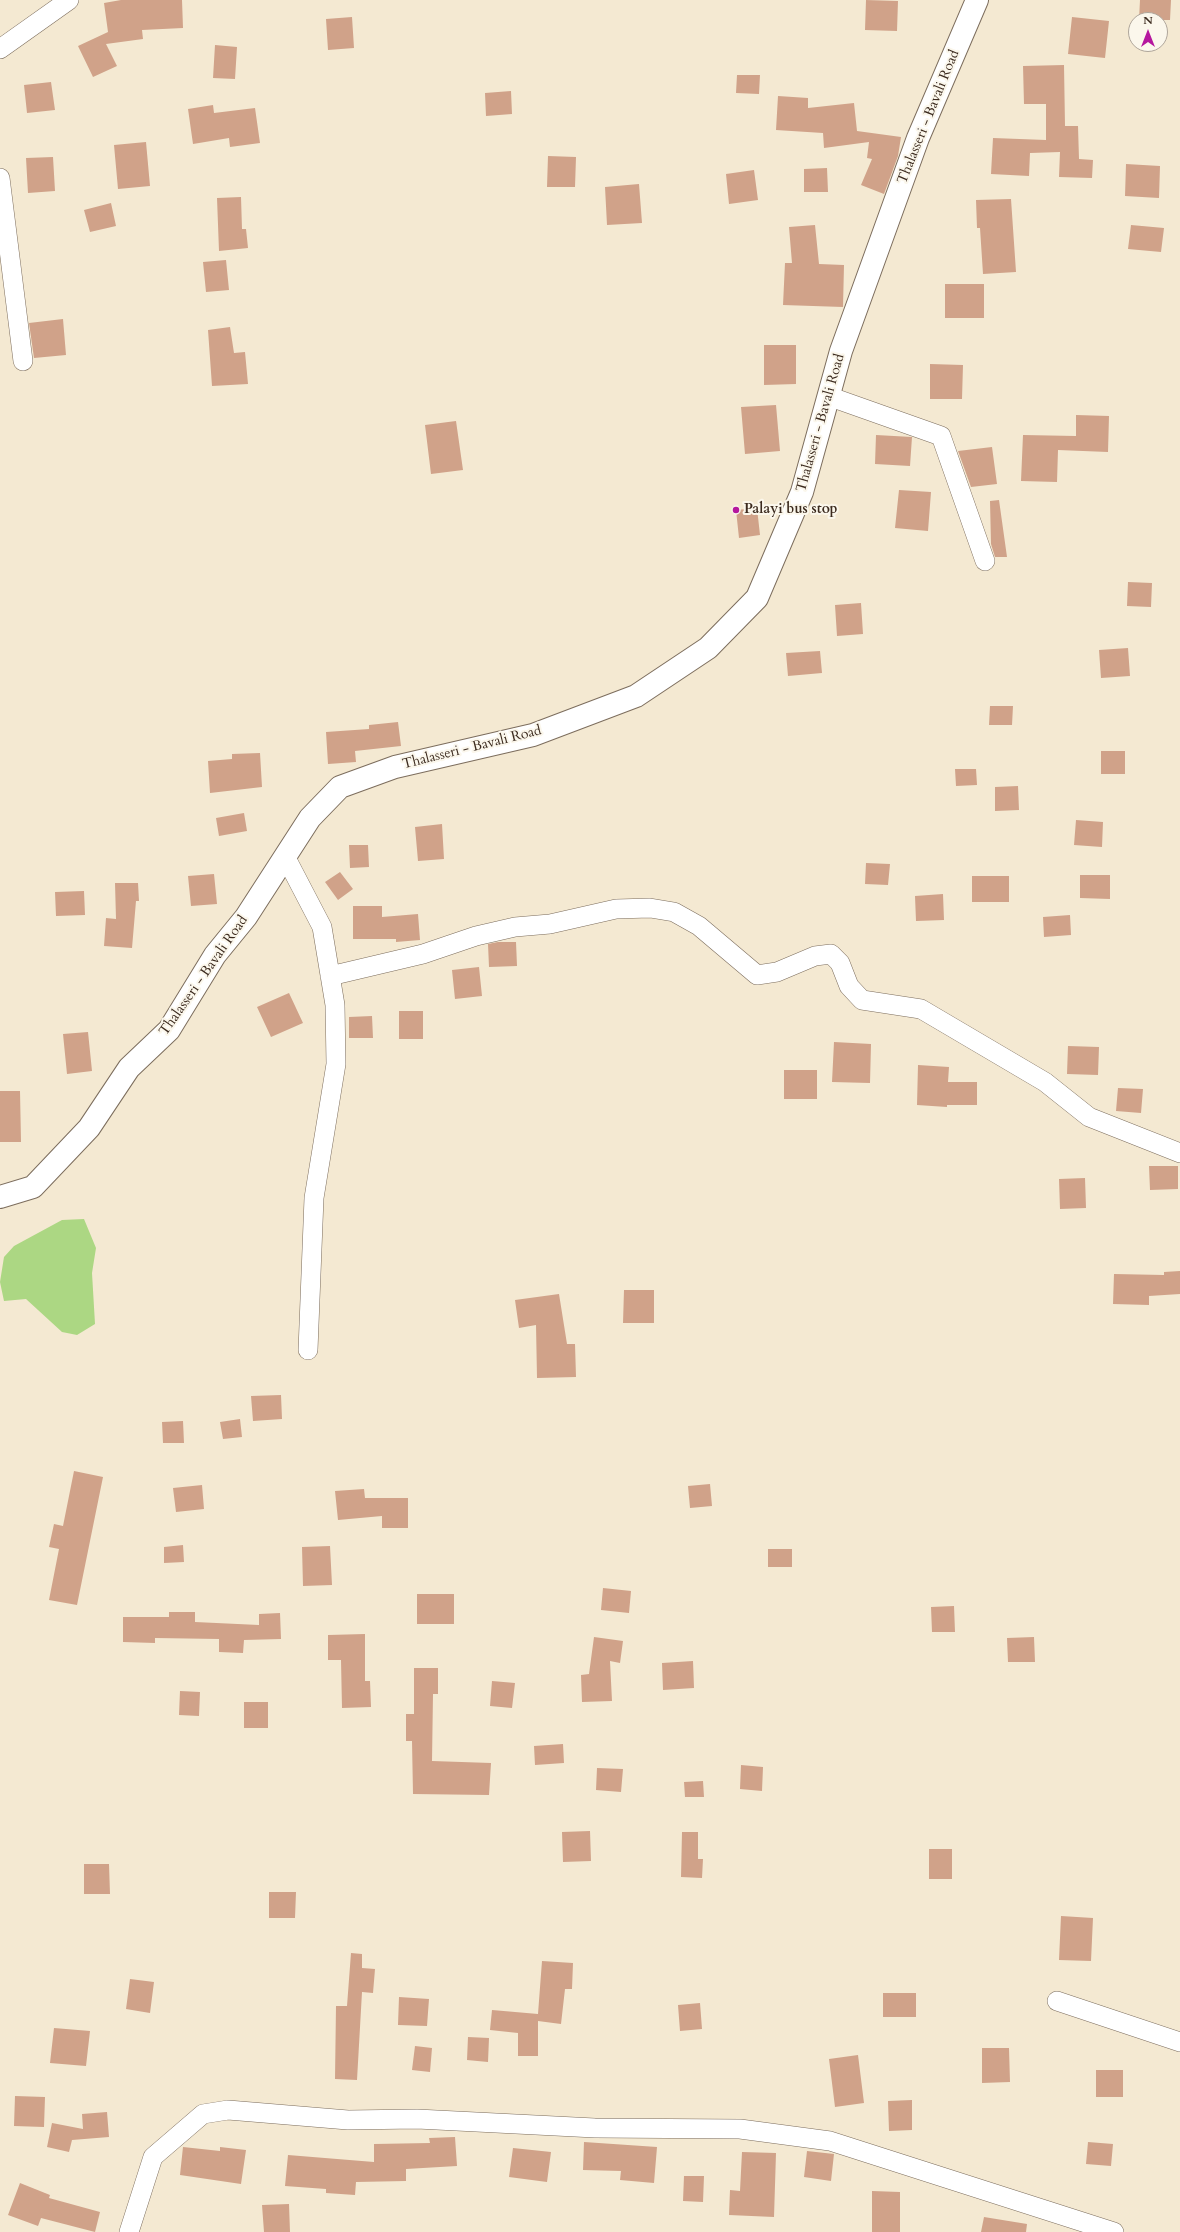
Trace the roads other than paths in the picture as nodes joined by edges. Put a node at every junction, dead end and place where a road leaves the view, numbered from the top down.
1 (69, 0) edge
2 (977, 0) edge
3 (0, 49) edge
4 (0, 178) edge
5 (23, 361) dead end
6 (828, 396) junction
7 (985, 560) dead end
8 (285, 856) junction
9 (330, 976) junction
10 (1180, 1153) edge
11 (0, 1197) edge
12 (308, 1350) dead end
13 (1057, 2001) dead end
14 (1180, 2042) edge
15 (129, 2232) edge
16 (1114, 2232) edge

1 - 3 street
2 - 6 main road, Thalasseri - Bavali Road
4 - 5 street
6 - 7 street
6 - 8 main road, Thalasseri - Bavali Road
8 - 9 street
8 - 11 main road, Thalasseri - Bavali Road
9 - 10 street
9 - 12 street
13 - 14 street
15 - 16 street

